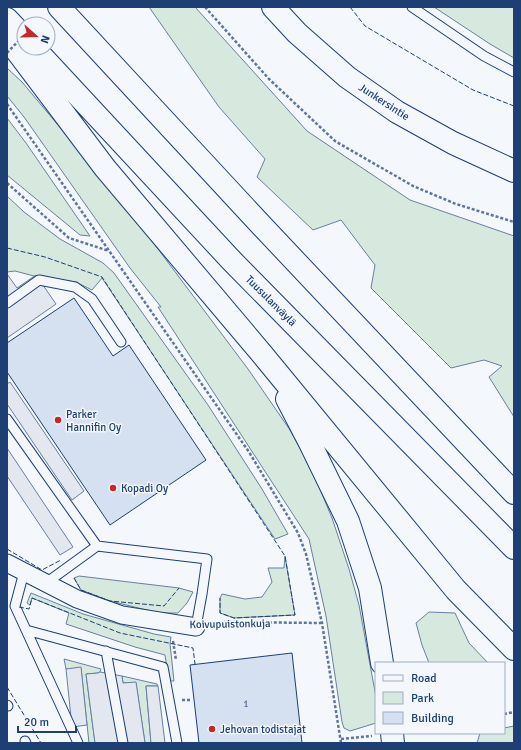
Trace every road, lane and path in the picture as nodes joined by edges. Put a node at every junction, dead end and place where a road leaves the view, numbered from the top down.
1 (59, 7) edge
2 (204, 7) edge
3 (273, 7) edge
4 (412, 7) edge
5 (7, 19) edge
6 (16, 28) edge
7 (7, 38) edge
8 (16, 44) edge
9 (7, 54) edge
10 (41, 56) edge
11 (514, 72) edge
12 (7, 104) edge
13 (514, 171) edge
14 (7, 183) edge
15 (514, 222) edge
16 (109, 251) junction
17 (7, 303) edge
18 (121, 342) dead end
19 (262, 354) junction
20 (7, 419) edge
21 (514, 493) edge
22 (97, 546) junction
23 (514, 548) edge
24 (7, 564) edge
25 (24, 572) junction
26 (46, 583) junction
27 (170, 623) junction
28 (322, 623) junction
29 (196, 627) junction
30 (26, 630) junction
31 (514, 649) edge
32 (106, 651) junction
33 (176, 661) dead end
34 (382, 662) edge
35 (382, 734) edge
36 (341, 741) edge
37 (78, 743) edge
38 (123, 743) edge
39 (177, 743) edge
40 (393, 743) edge

1 - 21 main road
2 - 15 path
3 - 13 main road, Junkersintie
4 - 11 lane
5 - 6 main road
7 - 19 main road
8 - 9 path, bridge
10 - 23 main road, Tuusulanväylä
12 - 16 path
14 - 16 path
16 - 28 path
17 - 18 lane
19 - 31 main road
19 - 34 main road
20 - 22 lane
22 - 26 lane
22 - 29 lane
24 - 25 street, Koivupuistonkuja
25 - 26 street, Koivupuistonkuja
25 - 30 lane
26 - 27 street, Koivupuistonkuja
27 - 29 street, Koivupuistonkuja
27 - 33 path
28 - 29 path, Koivupuistonkuja
28 - 36 path
30 - 32 lane
30 - 37 lane
32 - 38 lane
32 - 39 lane
35 - 36 path
35 - 40 main road

